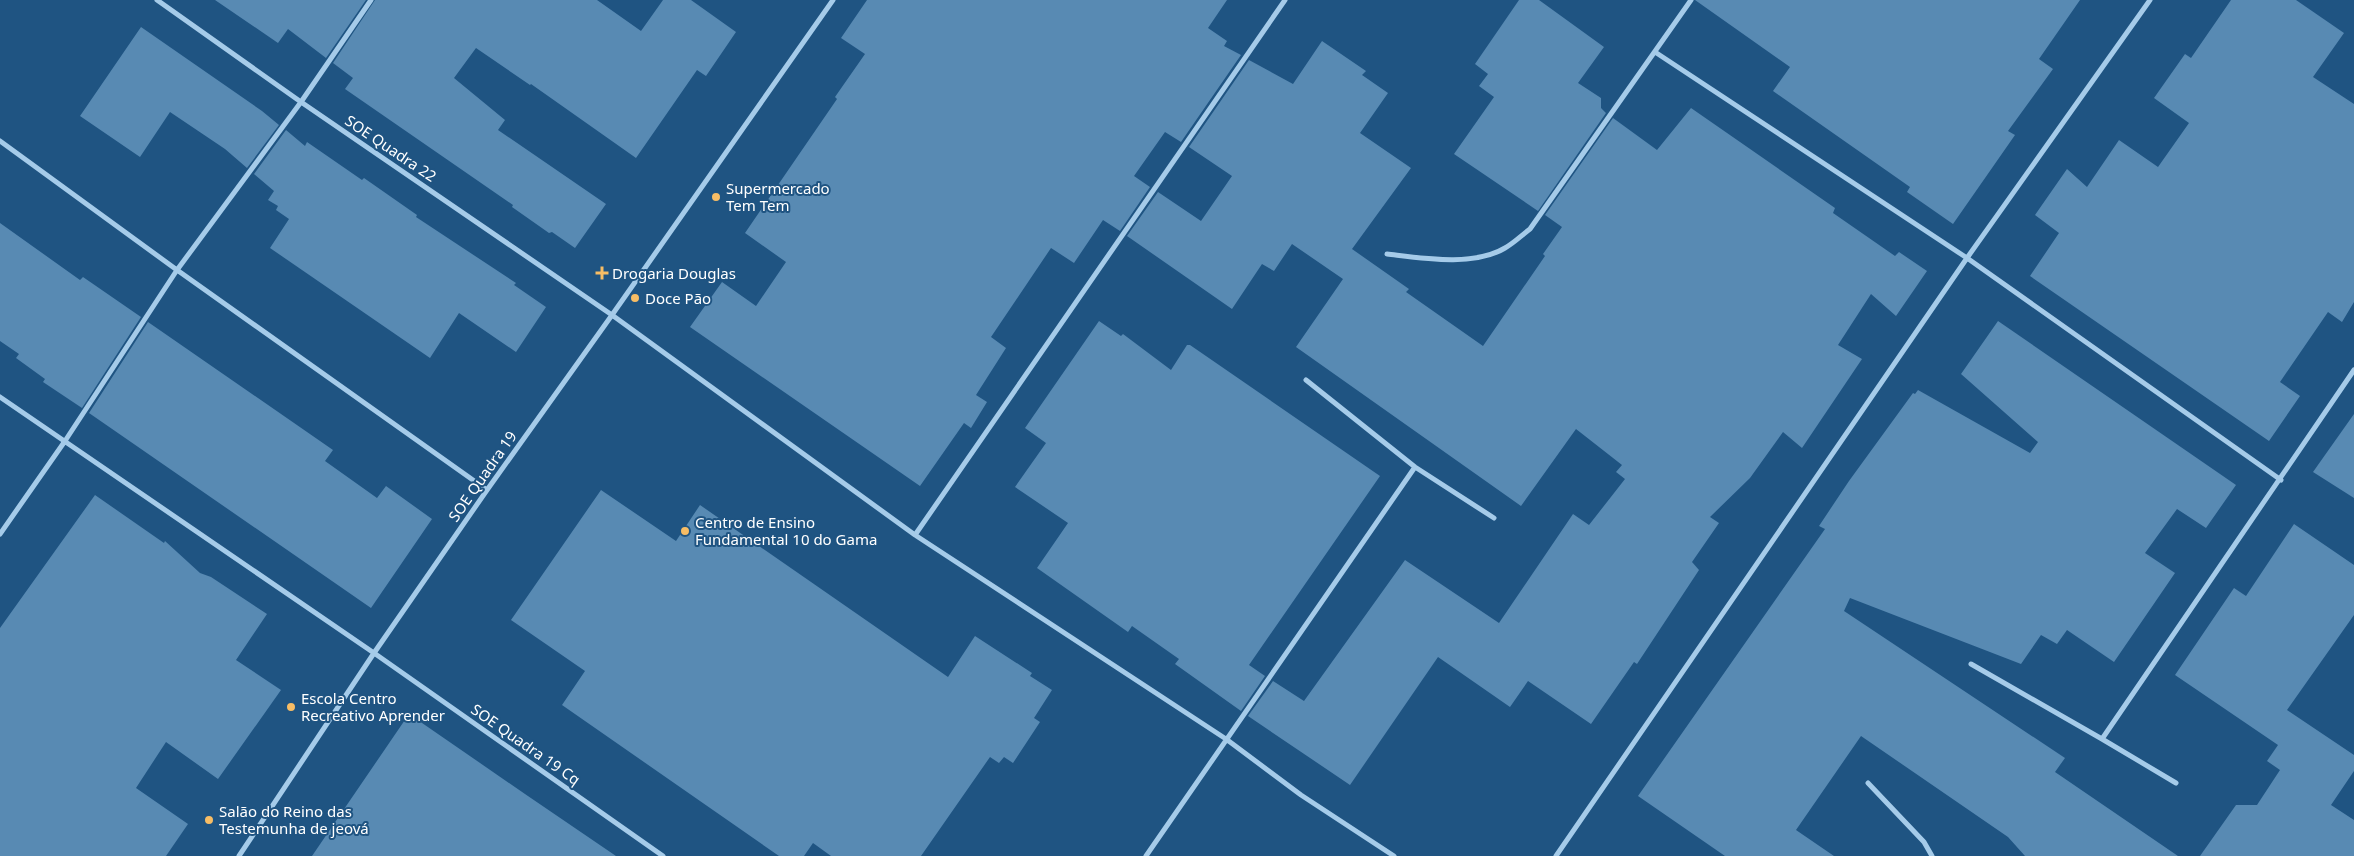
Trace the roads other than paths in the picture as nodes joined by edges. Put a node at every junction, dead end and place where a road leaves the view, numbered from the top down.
1 (157, 0) edge
2 (371, 0) edge
3 (833, 0) edge
4 (1285, 0) edge
5 (1691, 0) edge
6 (2150, 0) edge
7 (1655, 52) junction
8 (301, 102) junction
9 (0, 142) edge
10 (1387, 254) dead end
11 (1967, 258) junction
12 (177, 270) junction
13 (612, 315) junction
14 (2354, 370) edge
15 (1306, 380) dead end
16 (0, 397) edge
17 (65, 441) junction
18 (1415, 467) junction
19 (2281, 480) junction
20 (487, 490) junction
21 (1494, 518) dead end
22 (0, 534) edge
23 (915, 535) junction
24 (374, 653) junction
25 (1971, 664) dead end
26 (1226, 739) junction
27 (2102, 739) junction
28 (2176, 783) dead end
29 (1868, 784) dead end
30 (238, 856) edge
31 (663, 856) edge
32 (1146, 856) edge
33 (1394, 856) edge
34 (1556, 856) edge
35 (1932, 856) edge

1 - 8 street, SOE Quadra 22
2 - 8 street
3 - 13 street, SOE Quadra 19
4 - 23 street
5 - 7 street
6 - 11 street
7 - 10 street
7 - 11 street
8 - 12 street
8 - 13 street, SOE Quadra 22
9 - 12 street
11 - 19 street
11 - 34 street
12 - 17 street
12 - 20 street
13 - 20 street, SOE Quadra 19
13 - 23 street, SOE Quadra 22
14 - 19 street
15 - 18 street
16 - 17 street
17 - 22 street
17 - 24 street
18 - 21 street
18 - 26 street
19 - 27 street
20 - 24 street, SOE Quadra 19
23 - 26 street, SOE Quadra 22
24 - 30 street, SOE Quadra 19
24 - 31 street, SOE Quadra 19 Cq
25 - 27 street
26 - 32 street
26 - 33 street, SOE Quadra 22
27 - 28 street
29 - 35 street

